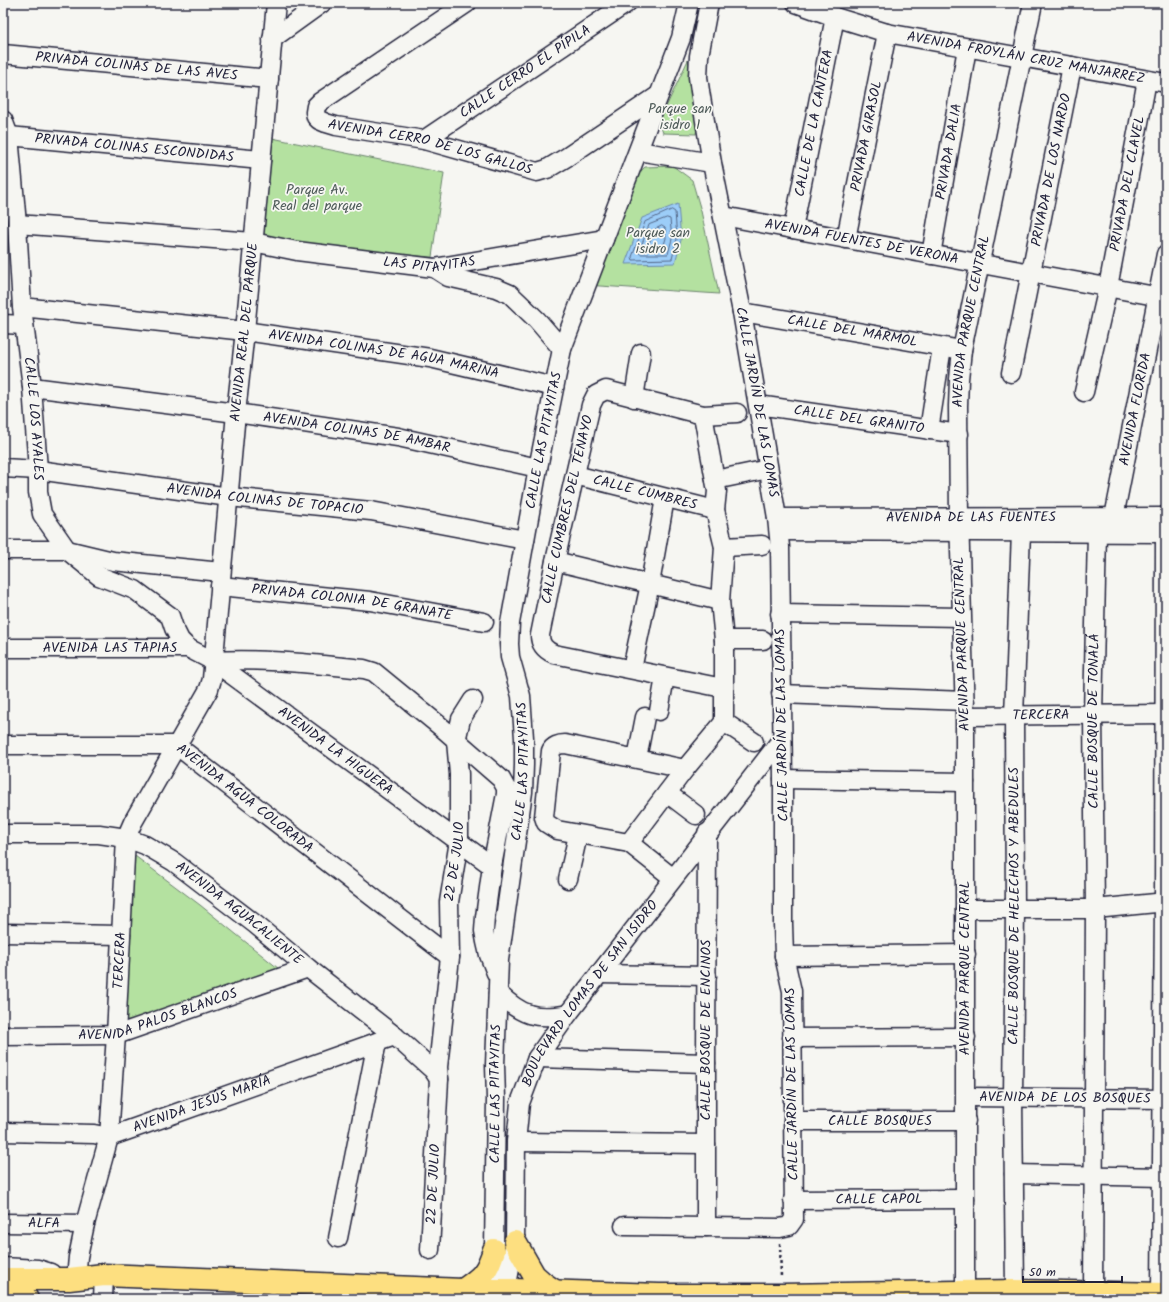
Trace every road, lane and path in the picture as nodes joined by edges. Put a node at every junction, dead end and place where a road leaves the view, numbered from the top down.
1 (276, 3) edge
2 (322, 3) edge
3 (467, 3) edge
4 (627, 3) edge
5 (689, 3) edge
6 (709, 3) edge
7 (796, 3) edge
8 (1033, 3) edge
9 (834, 17) junction
10 (887, 33) junction
11 (272, 39) junction
12 (967, 48) junction
13 (3, 54) edge
14 (1021, 57) junction
15 (1072, 66) junction
16 (269, 79) junction
17 (1148, 80) junction
18 (1166, 83) edge
19 (659, 95) junction
20 (6, 128) edge
21 (424, 140) junction
22 (638, 151) junction
23 (261, 160) junction
24 (712, 163) junction
25 (723, 216) junction
26 (793, 229) junction
27 (12, 233) edge
28 (604, 239) junction
29 (846, 239) junction
30 (253, 242) junction
31 (931, 254) junction
32 (1166, 254) edge
33 (980, 264) junction
34 (434, 268) junction
35 (1030, 273) junction
36 (1108, 288) junction
37 (1162, 298) edge
38 (742, 312) junction
39 (23, 316) junction
40 (3, 324) edge
41 (245, 331) junction
42 (942, 347) junction
43 (562, 348) junction
44 (962, 350) junction
45 (641, 353) dead end
46 (1011, 373) dead end
47 (32, 387) junction
48 (554, 387) junction
49 (1084, 392) dead end
50 (634, 398) junction
51 (758, 404) junction
52 (236, 413) junction
53 (737, 413) dead end
54 (703, 415) junction
55 (929, 430) junction
56 (959, 434) junction
57 (3, 468) edge
58 (538, 468) junction
59 (38, 470) junction
60 (575, 475) junction
61 (769, 476) junction
62 (716, 485) junction
63 (229, 496) junction
64 (665, 498) junction
65 (715, 510) junction
66 (1114, 517) junction
67 (1166, 523) edge
68 (778, 524) junction
69 (959, 525) junction
70 (1020, 532) junction
71 (1097, 533) junction
72 (525, 540) junction
73 (762, 545) dead end
74 (724, 547) junction
75 (3, 550) edge
76 (68, 550) junction
77 (555, 561) junction
78 (220, 579) junction
79 (650, 584) junction
80 (720, 601) junction
81 (780, 614) junction
82 (961, 617) junction
83 (484, 622) dead end
84 (724, 640) junction
85 (763, 640) dead end
86 (3, 648) edge
87 (188, 648) junction
88 (213, 661) junction
89 (632, 669) junction
90 (666, 677) junction
91 (723, 688) junction
92 (781, 694) junction
93 (473, 700) dead end
94 (965, 709) junction
95 (1093, 715) junction
96 (1014, 716) junction
97 (724, 722) junction
98 (1165, 723) edge
99 (782, 739) junction
100 (456, 741) junction
101 (754, 742) dead end
102 (3, 745) edge
103 (176, 745) junction
104 (637, 758) junction
105 (685, 768) junction
106 (783, 778) junction
107 (965, 782) junction
108 (667, 793) junction
109 (696, 815) dead end
110 (708, 833) junction
111 (3, 834) edge
112 (578, 835) junction
113 (126, 838) junction
114 (459, 841) junction
115 (629, 843) junction
116 (492, 866) junction
117 (673, 878) junction
118 (568, 879) dead end
119 (1165, 902) edge
120 (965, 909) junction
121 (1015, 909) junction
122 (1095, 909) junction
123 (3, 933) edge
124 (121, 935) junction
125 (966, 954) junction
126 (784, 956) junction
127 (450, 957) junction
128 (308, 968) junction
129 (599, 974) junction
130 (707, 976) junction
131 (498, 986) junction
132 (568, 1014) junction
133 (116, 1035) junction
134 (3, 1036) edge
135 (395, 1036) junction
136 (966, 1037) junction
137 (792, 1038) junction
138 (377, 1042) junction
139 (537, 1058) junction
140 (706, 1062) junction
141 (439, 1079) junction
142 (966, 1097) junction
143 (1013, 1097) junction
144 (1094, 1099) junction
145 (496, 1100) junction
146 (1165, 1100) edge
147 (520, 1103) junction
148 (966, 1121) junction
149 (793, 1122) junction
150 (3, 1132) edge
151 (109, 1137) junction
152 (516, 1142) junction
153 (706, 1144) junction
154 (1014, 1174) junction
155 (1093, 1177) junction
156 (1163, 1177) junction
157 (965, 1199) junction
158 (793, 1200) junction
159 (3, 1223) edge
160 (85, 1224) junction
161 (624, 1226) dead end
162 (706, 1227) junction
163 (780, 1228) junction
164 (338, 1238) dead end
165 (514, 1242) junction
166 (430, 1250) dead end
167 (494, 1250) junction
168 (3, 1267) edge
169 (104, 1275) junction
170 (3, 1279) edge
171 (73, 1279) junction
172 (463, 1290) junction
173 (1015, 1291) junction
174 (556, 1292) junction
175 (965, 1292) junction
176 (1093, 1292) junction
177 (1164, 1294) edge
178 (506, 1295) edge
179 (782, 1295) junction
180 (3, 1296) edge
181 (27, 1299) edge
182 (104, 1299) edge

1 - 11 street, AVENIDA REAL DEL PARQUE
2 - 11 street
3 - 21 street, AVENIDA CERRO DE LOS GALLOS
4 - 21 street, CALLE CERRO EL PÍPILA
5 - 19 street
6 - 24 street
7 - 9 street, AVENIDA FROYLÁN CRUZ MANJARREZ
8 - 14 street, AVENIDA PARQUE CENTRAL
9 - 10 street, AVENIDA FROYLÁN CRUZ MANJARREZ
9 - 26 street, CALLE DE LA CANTERA
10 - 12 street, AVENIDA FROYLÁN CRUZ MANJARREZ
10 - 29 street, PRIVADA GIRASOL
11 - 16 street, AVENIDA REAL DEL PARQUE
12 - 14 street, AVENIDA FROYLÁN CRUZ MANJARREZ
12 - 31 street, PRIVADA DALIA
13 - 16 street, PRIVADA COLINAS DE LAS AVES
14 - 15 street, AVENIDA FROYLÁN CRUZ MANJARREZ
14 - 33 street, AVENIDA PARQUE CENTRAL
15 - 17 street, AVENIDA FROYLÁN CRUZ MANJARREZ
15 - 35 street, PRIVADA DE LOS NARDO
16 - 23 street, AVENIDA REAL DEL PARQUE
17 - 18 street, AVENIDA FROYLÁN CRUZ MANJARREZ
17 - 36 street, PRIVADA DEL CLAVEL
19 - 21 street, AVENIDA CERRO DE LOS GALLOS
19 - 22 street
20 - 23 street, PRIVADA COLINAS ESCONDIDAS
20 - 27 street, CALLE LOS AYALES
22 - 24 street
22 - 28 street
23 - 30 street, AVENIDA REAL DEL PARQUE
24 - 25 street
25 - 26 street, AVENIDA FUENTES DE VERONA
25 - 38 street, CALLE JARDÍN DE LAS LOMAS
26 - 29 street, AVENIDA FUENTES DE VERONA
27 - 30 street, LAS PITAYITAS
27 - 39 street, CALLE LOS AYALES
28 - 34 street, LAS PITAYITAS
28 - 43 street, CALLE LAS PITAYITAS
29 - 31 street, AVENIDA FUENTES DE VERONA
30 - 34 street, LAS PITAYITAS
30 - 41 street, AVENIDA REAL DEL PARQUE
31 - 33 street, AVENIDA FUENTES DE VERONA
32 - 37 street, AVENIDA FLORIDA
33 - 35 street, AVENIDA FUENTES DE VERONA
33 - 44 street, AVENIDA PARQUE CENTRAL
34 - 43 street
35 - 36 street, AVENIDA FUENTES DE VERONA
35 - 46 street, PRIVADA DE LOS NARDO
36 - 37 street, AVENIDA FUENTES DE VERONA
36 - 49 street, PRIVADA DEL CLAVEL
37 - 66 street, AVENIDA FLORIDA
38 - 42 street, CALLE DEL MÁRMOL
38 - 51 street, CALLE JARDÍN DE LAS LOMAS
39 - 40 street, AVENIDA COLINAS DE AGUA MARINA
39 - 41 street, AVENIDA COLINAS DE AGUA MARINA
39 - 47 street, CALLE LOS AYALES
41 - 48 street, AVENIDA COLINAS DE AGUA MARINA
41 - 52 street, AVENIDA REAL DEL PARQUE
42 - 44 street, CALLE DEL MÁRMOL
42 - 55 street
43 - 48 street, CALLE LAS PITAYITAS
44 - 56 street, AVENIDA PARQUE CENTRAL
45 - 50 street
47 - 52 street, AVENIDA COLINAS DE AMBAR
47 - 59 street, CALLE LOS AYALES
48 - 58 street, CALLE LAS PITAYITAS
50 - 54 street
50 - 60 street, CALLE CUMBRES DEL TENAYO
51 - 55 street, CALLE DEL GRANITO
51 - 61 street, CALLE JARDÍN DE LAS LOMAS
52 - 58 street, AVENIDA COLINAS DE AMBAR
52 - 63 street, AVENIDA REAL DEL PARQUE
53 - 54 street
54 - 62 street
55 - 56 street, CALLE DEL GRANITO
56 - 69 street, AVENIDA PARQUE CENTRAL
57 - 59 street, AVENIDA COLINAS DE TOPACIO
58 - 72 street, CALLE LAS PITAYITAS
59 - 63 street, AVENIDA COLINAS DE TOPACIO
59 - 76 street, CALLE LOS AYALES
60 - 64 street, CALLE CUMBRES
60 - 77 street, CALLE CUMBRES DEL TENAYO
61 - 62 street
61 - 68 street, CALLE JARDÍN DE LAS LOMAS
62 - 65 street
63 - 72 street, AVENIDA COLINAS DE TOPACIO
63 - 78 street, AVENIDA REAL DEL PARQUE
64 - 65 street, CALLE CUMBRES
64 - 79 street
65 - 74 street
66 - 67 street, AVENIDA DE LAS FUENTES
66 - 69 street, AVENIDA DE LAS FUENTES
67 - 71 street, AVENIDA DE LAS FUENTES
67 - 98 street
68 - 69 street, AVENIDA DE LAS FUENTES
68 - 81 street, CALLE JARDÍN DE LAS LOMAS
69 - 70 street, AVENIDA DE LAS FUENTES
69 - 82 street, AVENIDA PARQUE CENTRAL
70 - 71 street, AVENIDA DE LAS FUENTES
70 - 96 street, CALLE BOSQUE DE HELECHOS Y ABEDULES
71 - 95 street, CALLE BOSQUE DE TONALÁ
72 - 131 street, CALLE LAS PITAYITAS
73 - 74 street
74 - 80 street
75 - 76 street, PRIVADA COLONIA DE GRANATE
76 - 78 street, PRIVADA COLONIA DE GRANATE
76 - 87 street, CALLE LOS AYALES
77 - 79 street
77 - 89 street, CALLE CUMBRES DEL TENAYO
78 - 83 street, PRIVADA COLONIA DE GRANATE
78 - 88 street, AVENIDA REAL DEL PARQUE
79 - 80 street
79 - 89 street
80 - 84 street
81 - 82 street
81 - 92 street, CALLE JARDÍN DE LAS LOMAS
82 - 94 street, AVENIDA PARQUE CENTRAL
84 - 85 street
84 - 91 street
86 - 87 street, AVENIDA LAS TAPIAS
87 - 88 street, AVENIDA LAS TAPIAS
88 - 100 street
88 - 103 street, TERCERA
88 - 114 street, AVENIDA LA HIGUERA
89 - 90 street
90 - 91 street
90 - 104 street
91 - 97 street
92 - 94 street, TERCERA
92 - 99 street, CALLE JARDÍN DE LAS LOMAS
93 - 100 street, 22 DE JULIO
94 - 96 street, TERCERA
94 - 107 street, AVENIDA PARQUE CENTRAL
95 - 96 street, TERCERA
95 - 98 street, TERCERA
95 - 122 street, CALLE BOSQUE DE TONALÁ
96 - 121 street, CALLE BOSQUE DE HELECHOS Y ABEDULES
97 - 101 street
97 - 105 street
98 - 119 street
99 - 106 street, CALLE JARDÍN DE LAS LOMAS
99 - 110 street, BOULEVARD LOMAS DE SAN ISIDRO
100 - 114 street, 22 DE JULIO
100 - 116 street
102 - 103 street, AVENIDA AGUA COLORADA
103 - 113 street, TERCERA
103 - 127 street, AVENIDA AGUA COLORADA
104 - 105 street
104 - 112 street
105 - 108 street
106 - 107 street
106 - 126 street, CALLE JARDÍN DE LAS LOMAS
107 - 120 street, AVENIDA PARQUE CENTRAL
108 - 109 street
108 - 115 street
110 - 117 street, BOULEVARD LOMAS DE SAN ISIDRO
110 - 130 street, CALLE BOSQUE DE ENCINOS
111 - 113 street, AVENIDA AGUACALIENTE
112 - 115 street
112 - 118 street
113 - 124 street, TERCERA
113 - 128 street, AVENIDA AGUACALIENTE
114 - 116 street, AVENIDA LA HIGUERA
114 - 127 street, 22 DE JULIO
115 - 117 street
116 - 131 street
117 - 129 street, BOULEVARD LOMAS DE SAN ISIDRO
119 - 122 street
119 - 146 street
120 - 121 street
120 - 125 street, AVENIDA PARQUE CENTRAL
121 - 122 street
121 - 143 street, CALLE BOSQUE DE HELECHOS Y ABEDULES
122 - 144 street, CALLE BOSQUE DE TONALÁ
123 - 124 street
124 - 133 street, TERCERA
125 - 126 street
125 - 136 street, AVENIDA PARQUE CENTRAL
126 - 137 street, CALLE JARDÍN DE LAS LOMAS
127 - 141 street, 22 DE JULIO
128 - 133 street, AVENIDA PALOS BLANCOS
128 - 135 street, AVENIDA AGUACALIENTE
129 - 130 street
129 - 132 street, BOULEVARD LOMAS DE SAN ISIDRO
130 - 140 street, CALLE BOSQUE DE ENCINOS
131 - 132 street
131 - 145 street, CALLE LAS PITAYITAS
132 - 139 street, BOULEVARD LOMAS DE SAN ISIDRO
133 - 134 street, AVENIDA PALOS BLANCOS
133 - 151 street, TERCERA
135 - 138 street, AVENIDA JESÚS MARÍA
135 - 141 street, AVENIDA AGUACALIENTE
136 - 137 street
136 - 142 street, AVENIDA PARQUE CENTRAL
137 - 149 street, CALLE JARDÍN DE LAS LOMAS
138 - 151 street, AVENIDA JESÚS MARÍA
138 - 164 street
139 - 140 street
139 - 147 street, BOULEVARD LOMAS DE SAN ISIDRO
140 - 153 street, CALLE BOSQUE DE ENCINOS
141 - 166 street, 22 DE JULIO
142 - 143 street, AVENIDA DE LOS BOSQUES
142 - 148 street, AVENIDA PARQUE CENTRAL
143 - 144 street, AVENIDA DE LOS BOSQUES
143 - 154 street, CALLE BOSQUE DE HELECHOS Y ABEDULES
144 - 146 street, AVENIDA DE LOS BOSQUES
144 - 155 street, CALLE BOSQUE DE TONALÁ
145 - 147 street
145 - 167 street, CALLE LAS PITAYITAS
146 - 156 street
147 - 152 street, BOULEVARD LOMAS DE SAN ISIDRO
148 - 149 street, CALLE BOSQUES
148 - 157 street, AVENIDA PARQUE CENTRAL
149 - 158 street, CALLE JARDÍN DE LAS LOMAS
150 - 151 street, AVENIDA JESÚS MARÍA
151 - 160 street, TERCERA
152 - 153 street
152 - 165 street, BOULEVARD LOMAS DE SAN ISIDRO
153 - 162 street, CALLE BOSQUE DE ENCINOS
154 - 155 street
154 - 173 street, CALLE BOSQUE DE HELECHOS Y ABEDULES
155 - 156 street
155 - 176 street, CALLE BOSQUE DE TONALÁ
156 - 177 street
157 - 158 street, CALLE CAPOL
157 - 175 street, AVENIDA PARQUE CENTRAL
158 - 163 street, CALLE JARDÍN DE LAS LOMAS
159 - 160 street, ALFA
160 - 171 street, TERCERA
161 - 162 street
162 - 163 street
163 - 179 path
165 - 174 main road
165 - 178 street, BOULEVARD LOMAS DE SAN ISIDRO
167 - 172 main road
167 - 178 street, CALLE LAS PITAYITAS
168 - 171 street
169 - 171 main road
169 - 172 main road
169 - 182 street
170 - 171 main road
172 - 178 main road
173 - 175 main road
173 - 176 main road
174 - 178 main road
174 - 179 main road
175 - 179 main road
176 - 177 main road
180 - 181 main road

